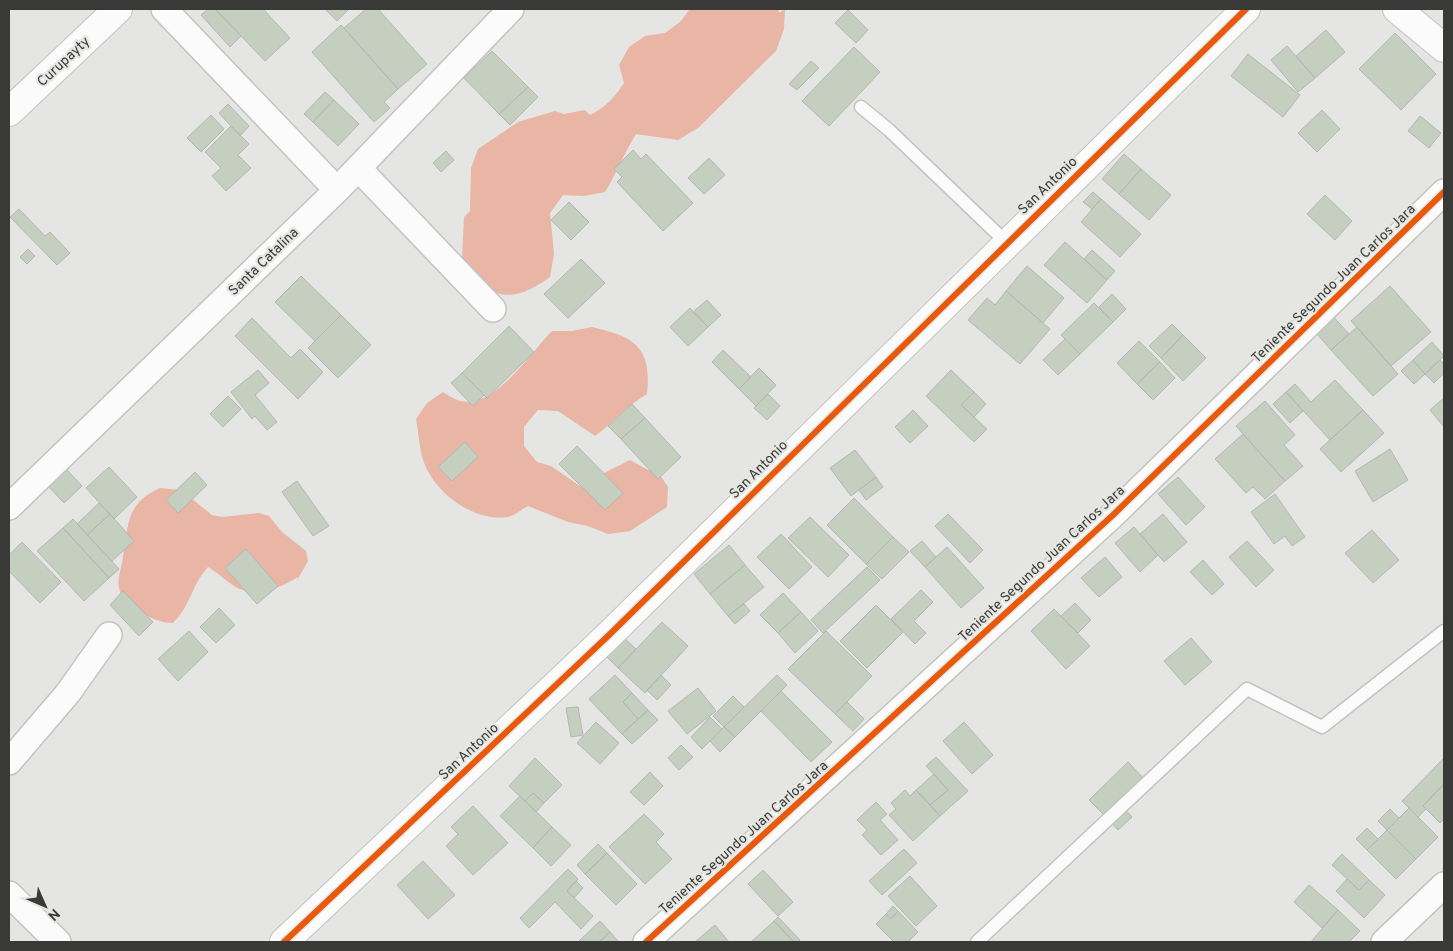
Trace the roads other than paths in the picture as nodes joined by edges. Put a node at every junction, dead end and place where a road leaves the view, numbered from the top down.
1 (118, 9) edge
2 (164, 9) edge
3 (511, 9) edge
4 (1246, 9) edge
5 (1397, 9) edge
6 (1444, 48) edge
7 (861, 107) dead end
8 (9, 112) edge
9 (358, 168) junction
10 (337, 190) junction
11 (1444, 192) edge
12 (1006, 242) junction
13 (493, 309) dead end
14 (9, 507) edge
15 (1444, 631) edge
16 (109, 635) dead end
17 (9, 762) edge
18 (1444, 885) edge
19 (9, 894) edge
20 (58, 942) edge
21 (284, 942) edge
22 (646, 942) edge
23 (977, 942) edge
24 (1384, 942) edge

1 - 8 street, Curupayty
2 - 10 street
3 - 9 street, Santa Catalina
4 - 12 street, San Antonio
5 - 6 street
7 - 12 lane
9 - 10 street, Santa Catalina
9 - 13 street
10 - 14 street, Santa Catalina
11 - 22 street, Teniente Segundo Juan Carlos Jara
12 - 21 street, San Antonio
15 - 23 lane
16 - 17 street
18 - 24 street
19 - 20 street

